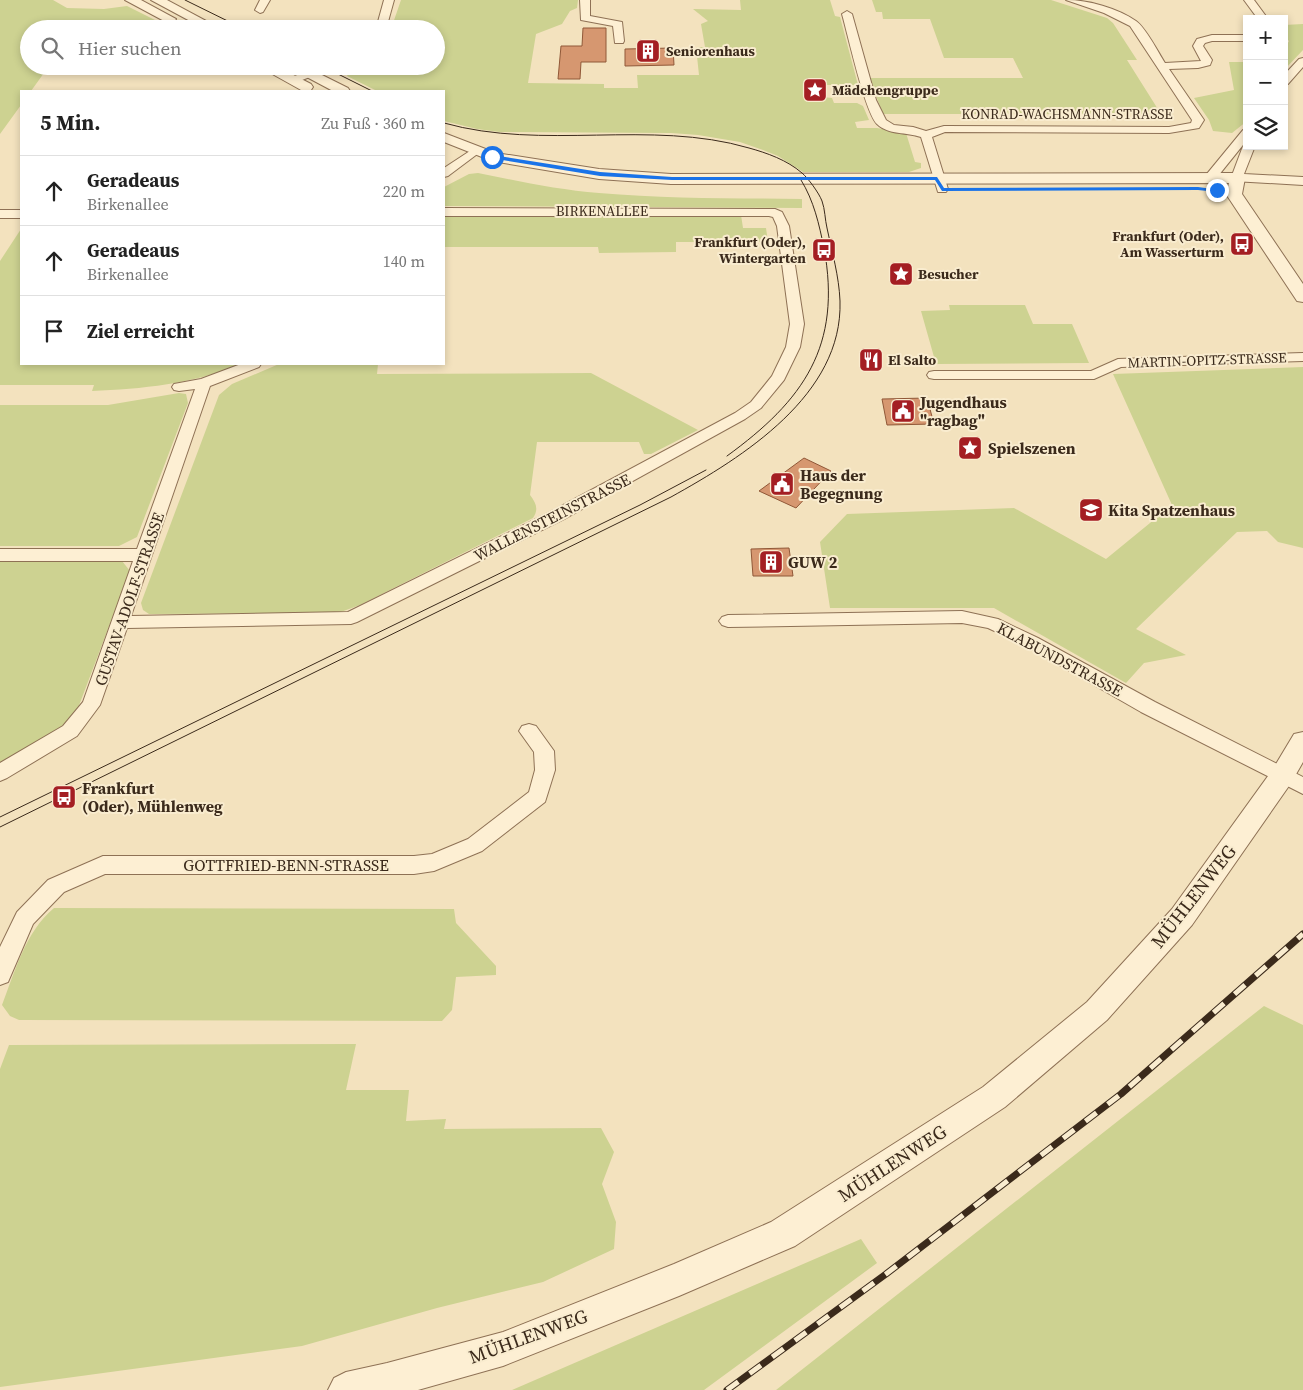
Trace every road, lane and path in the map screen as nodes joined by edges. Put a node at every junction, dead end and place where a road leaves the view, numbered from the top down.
1 (132, 0) edge
2 (157, 0) edge
3 (389, 0) edge
4 (586, 0) edge
5 (1071, 0) edge
6 (1249, 0) edge
7 (847, 14) dead end
8 (1260, 15) edge
9 (171, 20) edge
10 (197, 20) edge
11 (383, 20) edge
12 (1243, 38) edge
13 (619, 41) dead end
14 (1303, 61) edge
15 (1162, 66) junction
16 (295, 75) edge
17 (310, 75) edge
18 (1288, 78) edge
19 (313, 90) edge
20 (341, 90) edge
21 (926, 136) junction
22 (1243, 137) edge
23 (445, 138) edge
24 (476, 150) junction
25 (1248, 150) edge
26 (445, 154) edge
27 (462, 160) junction
28 (445, 172) edge
29 (1210, 178) junction
30 (1237, 178) junction
31 (1303, 181) edge
32 (940, 184) junction
33 (1234, 194) junction
34 (760, 211) joint
35 (445, 212) edge
36 (0, 214) edge
37 (20, 214) edge
38 (1303, 297) edge
39 (1303, 357) edge
40 (251, 365) edge
41 (934, 375) dead end
42 (204, 383) junction
43 (179, 387) dead end
44 (0, 555) edge
45 (144, 555) junction
46 (728, 621) dead end
47 (121, 622) junction
48 (529, 731) dead end
49 (1303, 741) edge
50 (0, 773) edge
51 (1292, 781) edge
52 (0, 975) edge
53 (346, 1390) edge

1 - 9 street
2 - 10 street
3 - 11 street
4 - 13 street
5 - 15 street, KONRAD-WACHSMANN-STRASSE
6 - 8 street
7 - 21 street
12 - 15 street
14 - 18 street
15 - 21 street, KONRAD-WACHSMANN-STRASSE
16 - 19 street
17 - 20 street
21 - 32 street
22 - 29 street
23 - 24 street, BIRKENALLEE
24 - 27 street
24 - 32 street, BIRKENALLEE
25 - 30 street
26 - 27 street, BIRKENALLEE
27 - 28 street
27 - 32 street, BIRKENALLEE
29 - 30 street, BIRKENALLEE
29 - 32 street, BIRKENALLEE
30 - 31 street
30 - 33 street
32 - 33 street, BIRKENALLEE
33 - 38 street
34 - 35 street, BIRKENALLEE
34 - 47 street, WALLENSTEINSTRASSE
36 - 37 street
39 - 41 street, MARTIN-OPITZ-STRASSE
40 - 42 street
42 - 43 street
42 - 45 street, GUSTAV-ADOLF-STRASSE
44 - 45 street
45 - 47 street, GUSTAV-ADOLF-STRASSE
46 - 51 street, KLABUNDSTRASSE
47 - 50 street, GUSTAV-ADOLF-STRASSE
48 - 52 street, GOTTFRIED-BENN-STRASSE
49 - 51 street, MÜHLENWEG
51 - 53 street, MÜHLENWEG

